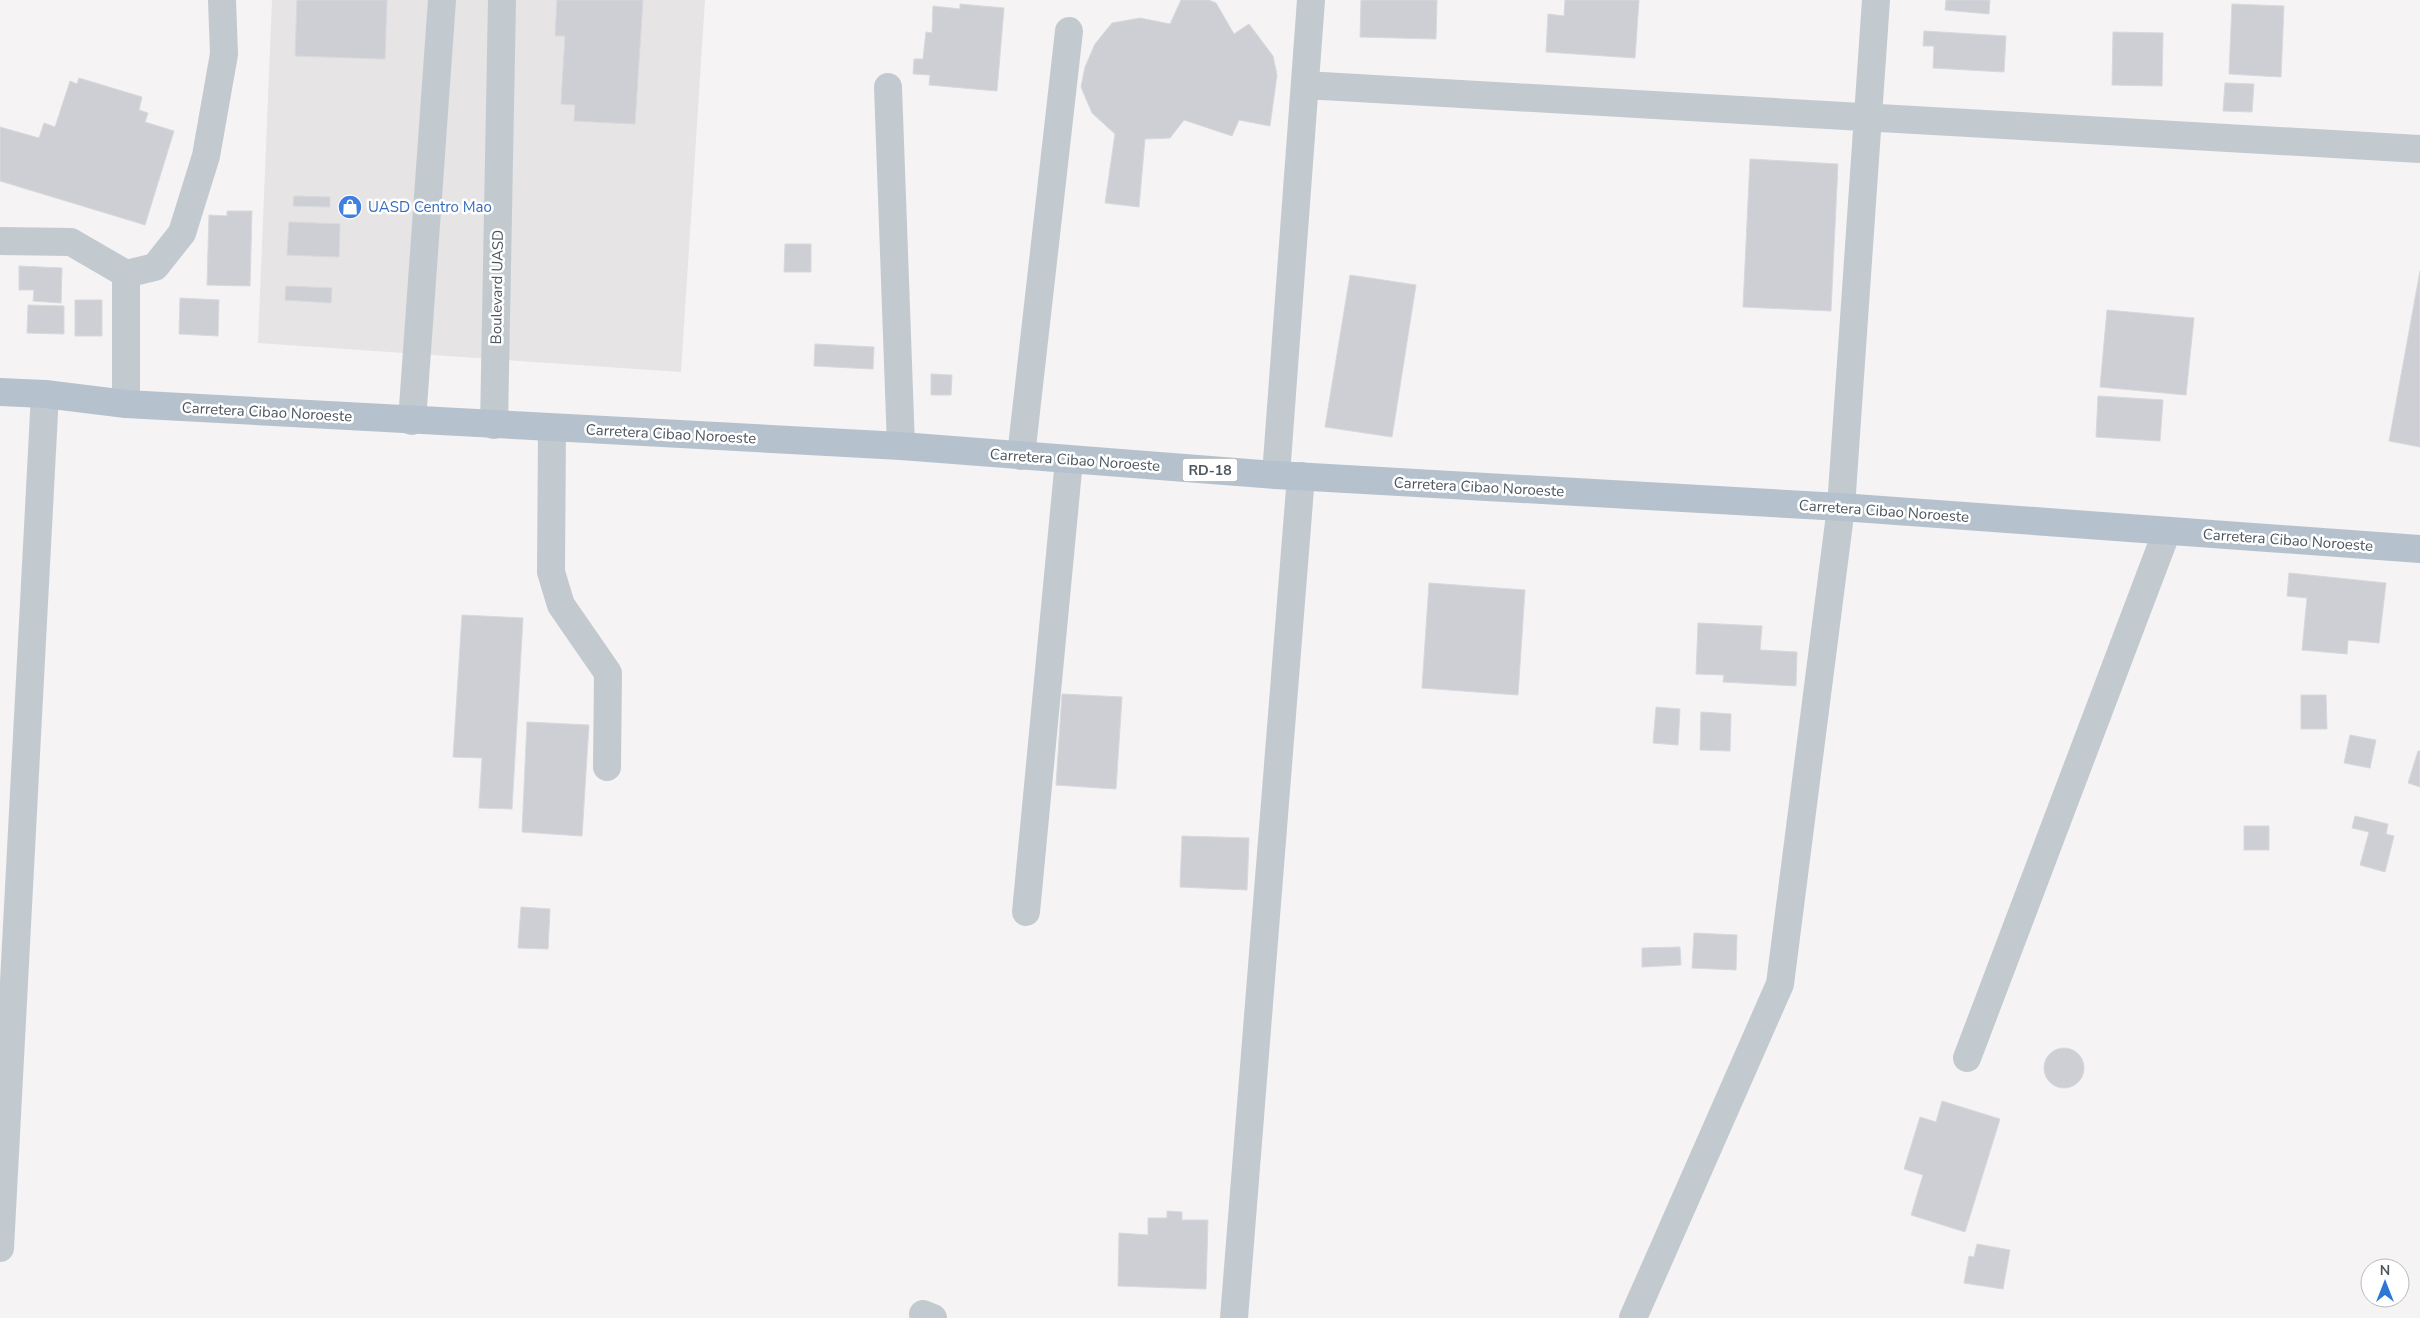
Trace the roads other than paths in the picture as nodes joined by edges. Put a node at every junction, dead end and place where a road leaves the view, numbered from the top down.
1 (222, 0) edge
2 (442, 0) edge
3 (502, 0) edge
4 (1311, 0) edge
5 (1876, 0) edge
6 (1069, 31) dead end
7 (1305, 85) junction
8 (888, 87) dead end
9 (1869, 118) junction
10 (2420, 149) edge
11 (0, 241) edge
12 (126, 274) junction
13 (0, 392) edge
14 (45, 394) junction
15 (126, 404) junction
16 (412, 421) junction
17 (494, 425) junction
18 (552, 428) junction
19 (901, 446) junction
20 (1021, 456) junction
21 (1069, 460) junction
22 (1288, 476) junction
23 (1841, 508) junction
24 (2167, 531) junction
25 (2420, 550) edge
26 (606, 767) dead end
27 (1026, 912) dead end
28 (1967, 1058) dead end
29 (0, 1248) edge
30 (1234, 1318) edge
31 (1633, 1318) edge

1 - 12 street
2 - 16 street
3 - 17 street, Boulevard UASD
4 - 7 street
5 - 9 street
6 - 20 street
7 - 9 street
7 - 22 street
8 - 19 street
9 - 10 street
9 - 23 street
11 - 12 street
12 - 15 street
13 - 14 main road, Carretera Cibao Noroeste / RD-18
14 - 15 main road, Carretera Cibao Noroeste / RD-18
14 - 29 street
15 - 16 main road, Carretera Cibao Noroeste / RD-18
16 - 17 main road, Carretera Cibao Noroeste / RD-18
17 - 18 main road, Carretera Cibao Noroeste / RD-18
18 - 19 main road, Carretera Cibao Noroeste / RD-18
18 - 26 street
19 - 20 main road, Carretera Cibao Noroeste / RD-18
20 - 21 main road, Carretera Cibao Noroeste / RD-18
21 - 22 main road, Carretera Cibao Noroeste / RD-18
21 - 27 street
22 - 23 main road, Carretera Cibao Noroeste / RD-18
22 - 30 street
23 - 24 main road, Carretera Cibao Noroeste / RD-18
23 - 31 street
24 - 25 main road, Carretera Cibao Noroeste / RD-18
24 - 28 street

